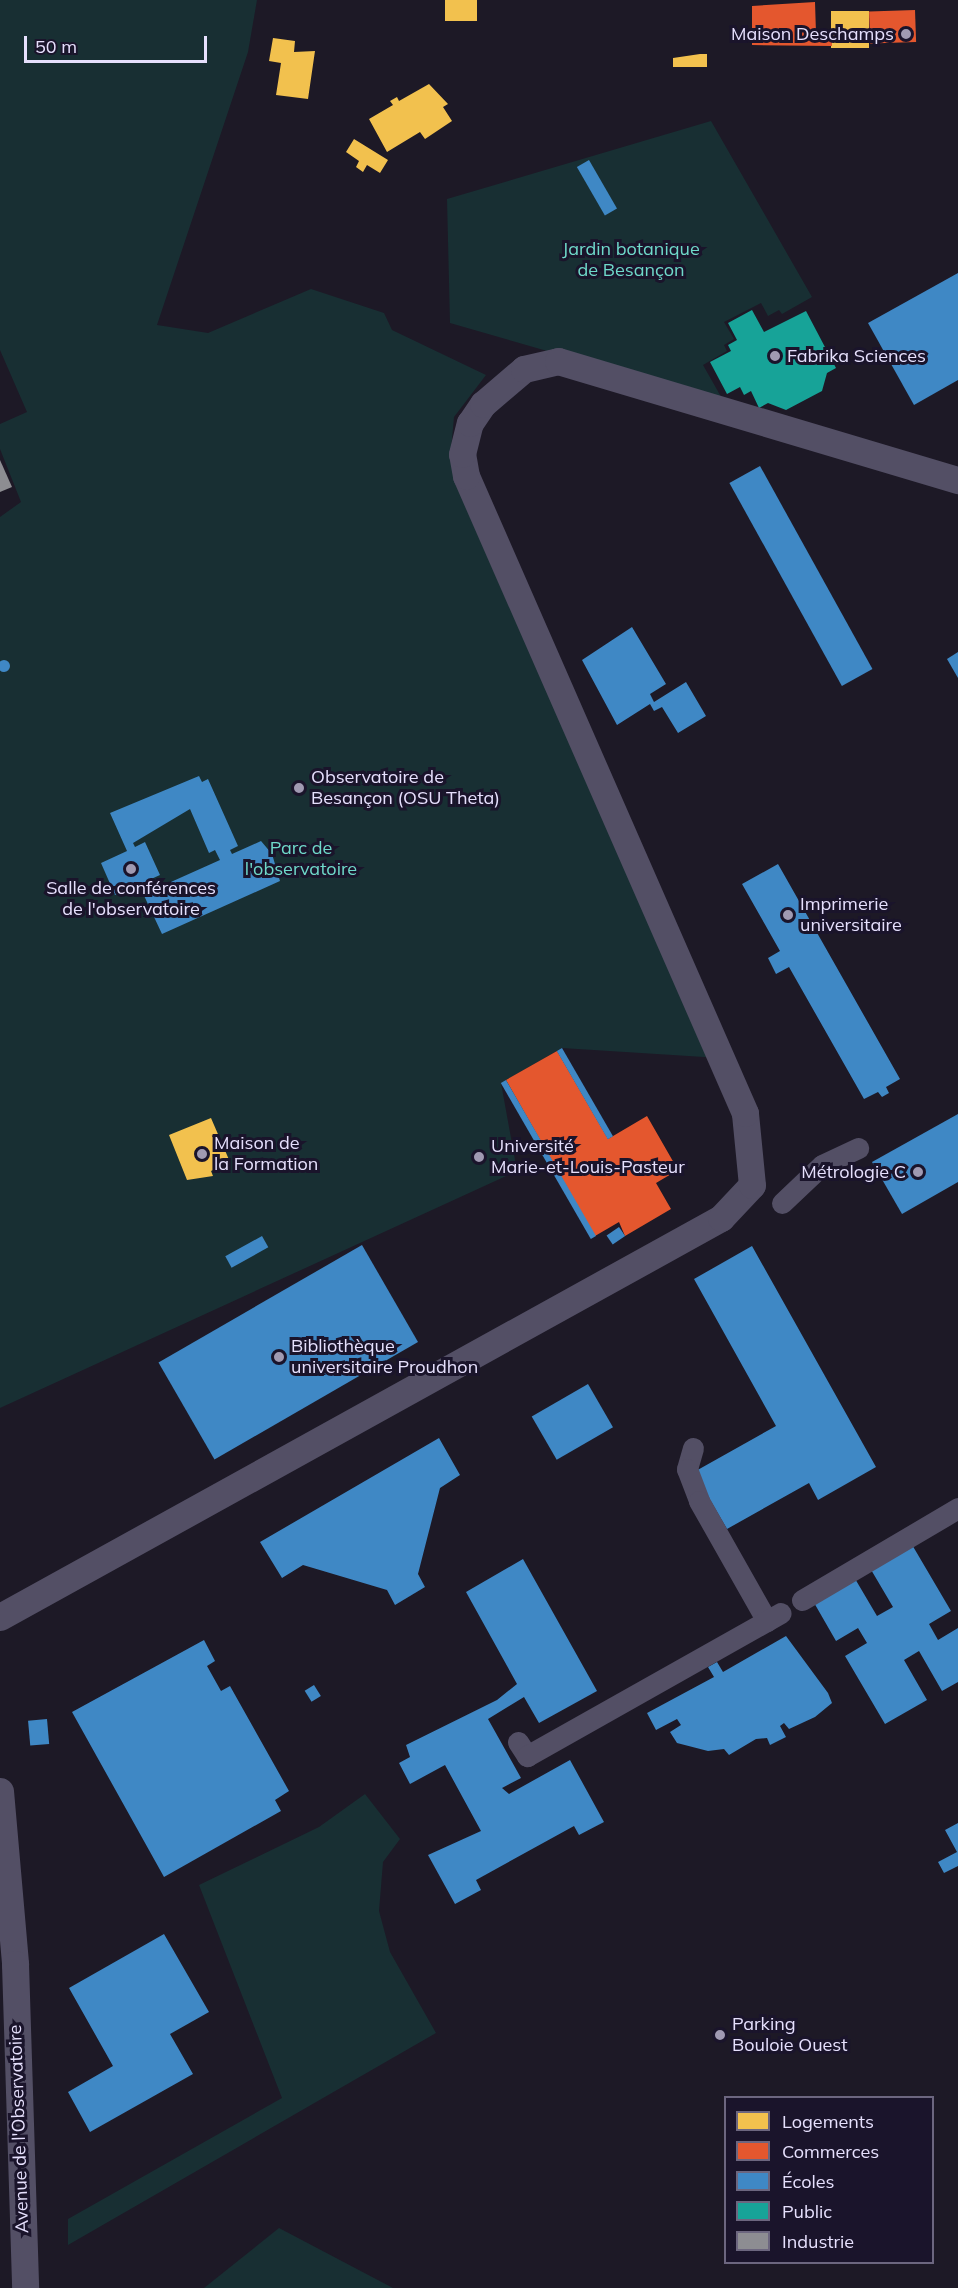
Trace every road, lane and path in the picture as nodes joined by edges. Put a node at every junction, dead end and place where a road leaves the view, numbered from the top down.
1 (958, 480) edge
2 (858, 1148) dead end
3 (782, 1203) dead end
4 (693, 1448) dead end
5 (957, 1510) edge
6 (802, 1600) dead end
7 (0, 1617) edge
8 (518, 1742) dead end
9 (0, 1791) edge
10 (25, 2288) edge

1 - 7 street
2 - 3 street
4 - 8 street
5 - 6 street
9 - 10 street, Avenue de l'Observatoire

